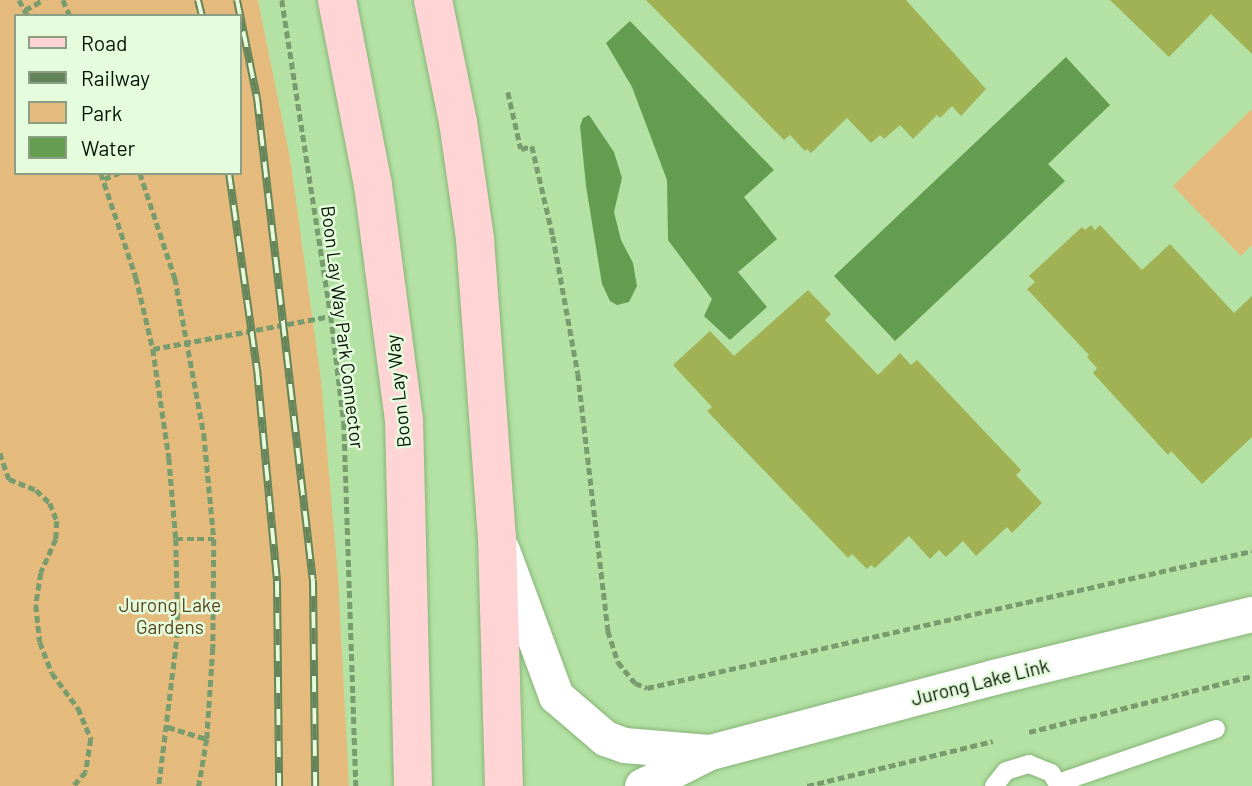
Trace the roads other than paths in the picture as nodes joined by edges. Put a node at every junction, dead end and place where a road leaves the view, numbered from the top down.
1 (337, 0) edge
2 (433, 0) edge
3 (497, 537) junction
4 (1252, 614) edge
5 (1216, 729) dead end
6 (709, 752) junction
7 (1059, 785) edge
8 (413, 786) edge
9 (504, 786) edge
10 (642, 786) edge
11 (994, 786) edge

1 - 8 main road, Boon Lay Way
2 - 3 main road
3 - 6 street, Jurong Lake Link
3 - 9 main road
4 - 6 street, Jurong Lake Link
5 - 7 lane
6 - 10 street, Jurong Lake Link
7 - 11 lane

